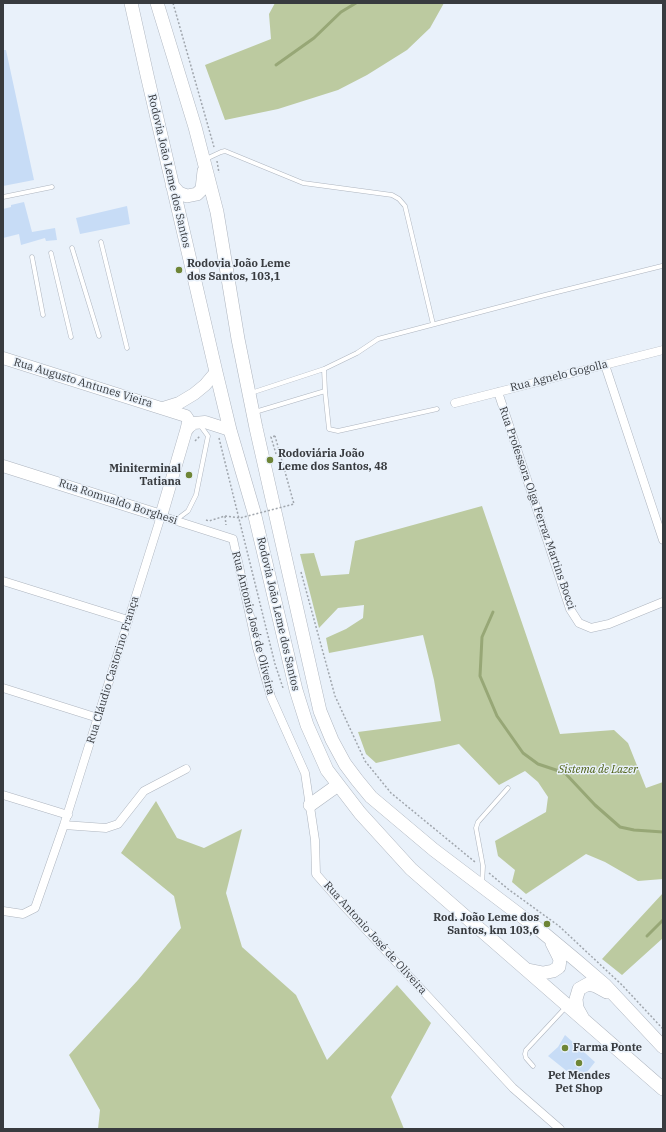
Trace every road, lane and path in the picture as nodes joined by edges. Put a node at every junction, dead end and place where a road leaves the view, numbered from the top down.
1 (131, 3) edge
2 (157, 3) edge
3 (173, 3) edge
4 (216, 154) junction
5 (203, 161) junction
6 (220, 174) dead end
7 (172, 185) junction
8 (52, 187) dead end
9 (3, 197) edge
10 (101, 242) dead end
11 (72, 248) dead end
12 (51, 253) dead end
13 (32, 257) dead end
14 (662, 266) edge
15 (43, 315) dead end
16 (433, 324) junction
17 (99, 336) dead end
18 (71, 337) dead end
19 (127, 348) dead end
20 (663, 350) edge
21 (3, 358) edge
22 (605, 365) junction
23 (324, 369) junction
24 (216, 372) junction
25 (324, 391) junction
26 (498, 392) junction
27 (249, 394) junction
28 (455, 403) dead end
29 (163, 408) junction
30 (437, 409) dead end
31 (253, 412) junction
32 (186, 416) junction
33 (201, 422) junction
34 (230, 430) junction
35 (186, 431) junction
36 (276, 454) dead end
37 (3, 466) edge
38 (283, 506) dead end
39 (285, 513) dead end
40 (161, 516) junction
41 (226, 516) junction
42 (202, 519) dead end
43 (176, 521) junction
44 (226, 525) dead end
45 (233, 539) joint
46 (663, 540) edge
47 (301, 571) dead end
48 (3, 580) edge
49 (663, 602) edge
50 (128, 620) junction
51 (3, 688) edge
52 (98, 718) junction
53 (186, 769) dead end
54 (338, 785) junction
55 (508, 788) dead end
56 (3, 795) edge
57 (310, 805) junction
58 (68, 814) junction
59 (64, 825) junction
60 (483, 869) junction
61 (482, 886) junction
62 (3, 911) edge
63 (547, 935) junction
64 (528, 970) junction
65 (615, 997) junction
66 (568, 1006) junction
67 (583, 1019) junction
68 (663, 1029) edge
69 (663, 1047) edge
70 (533, 1066) dead end
71 (663, 1089) edge
72 (560, 1129) edge

1 - 7 main road, Rodovia João Leme dos Santos
2 - 5 main road, Rodovia João Leme dos Santos
3 - 4 path
4 - 5 lane
4 - 6 path
4 - 16 lane
5 - 7 main road
5 - 27 main road, Rodovia João Leme dos Santos
7 - 24 main road, Rodovia João Leme dos Santos
8 - 9 lane
10 - 19 lane
11 - 17 lane
12 - 18 lane
13 - 15 lane
14 - 16 lane
16 - 23 lane
20 - 22 street, Rua Agnelo Gogolla
21 - 29 street, Rua Augusto Antunes Vieira
22 - 26 street, Rua Agnelo Gogolla
22 - 46 street
23 - 25 lane
23 - 27 lane
24 - 29 street, Rua Augusto Antunes Vieira
24 - 34 main road, Rodovia João Leme dos Santos
25 - 30 lane
25 - 31 lane
26 - 28 street, Rua Agnelo Gogolla
26 - 49 street, Rua Professora Olga Ferraz Martins Bocci
27 - 31 main road, Rodovia João Leme dos Santos
29 - 32 street, Rua Augusto Antunes Vieira
31 - 61 main road, Rodovia João Leme dos Santos
32 - 33 lane
32 - 35 street, Rua Cláudio Castorino França
33 - 34 street
33 - 35 street
33 - 43 lane
34 - 54 main road, Rodovia João Leme dos Santos
35 - 40 street, Rua Cláudio Castorino França
36 - 41 path, bridge
37 - 40 street, Rua Romualdo Borghesi
38 - 39 path
40 - 43 street, Rua Romualdo Borghesi
40 - 50 street, Rua Cláudio Castorino França
41 - 42 path
41 - 44 path
43 - 45 street, Rua Romualdo Borghesi
45 - 57 street, Rua Antonio José de Oliveira
47 - 60 path
48 - 50 street
50 - 52 street, Rua Cláudio Castorino França
51 - 52 street
52 - 58 street, Rua Cláudio Castorino França
53 - 59 street
54 - 57 main road
54 - 64 main road, Rodovia João Leme dos Santos
55 - 60 lane
56 - 58 street
57 - 72 street, Rua Antonio José de Oliveira
58 - 59 street, Rua Cláudio Castorino França
59 - 62 street, Rua Cláudio Castorino França
60 - 61 lane
60 - 68 path
61 - 63 main road, Rodovia João Leme dos Santos
63 - 64 main road
63 - 65 main road, Rodovia João Leme dos Santos
64 - 66 main road, Rodovia João Leme dos Santos
65 - 67 main road
65 - 69 main road, Rodovia João Leme dos Santos
66 - 67 main road, Rodovia João Leme dos Santos
66 - 70 lane
67 - 71 main road, Rodovia João Leme dos Santos

